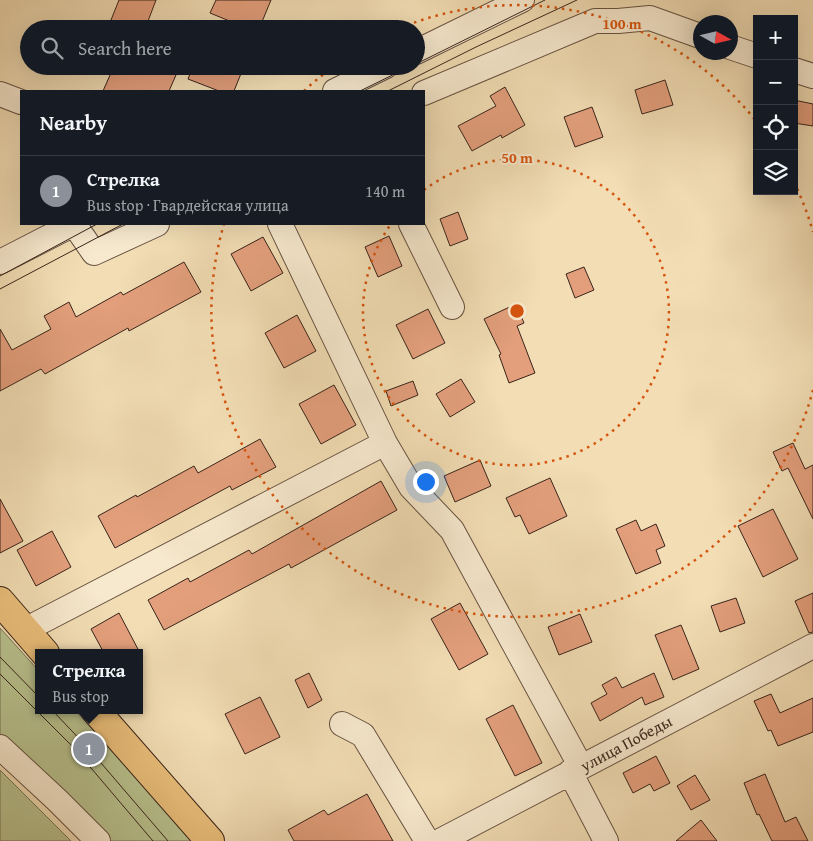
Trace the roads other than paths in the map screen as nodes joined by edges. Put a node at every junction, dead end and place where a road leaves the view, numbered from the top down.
1 (522, 0) edge
2 (693, 33) edge
3 (425, 48) edge
4 (738, 50) edge
5 (753, 55) edge
6 (798, 71) edge
7 (368, 75) edge
8 (813, 76) edge
9 (337, 90) edge
10 (425, 93) edge
11 (0, 94) edge
12 (20, 102) edge
13 (72, 225) edge
14 (75, 225) edge
15 (155, 225) edge
16 (280, 225) edge
17 (412, 225) edge
18 (0, 262) edge
19 (452, 306) dead end
20 (385, 443) junction
21 (0, 601) edge
22 (25, 630) junction
23 (813, 646) edge
24 (42, 649) edge
25 (99, 714) edge
26 (342, 724) dead end
27 (0, 747) edge
28 (576, 770) junction
29 (98, 841) edge
30 (210, 841) edge
31 (428, 841) edge
32 (440, 841) edge
33 (606, 841) edge

1 - 3 street
2 - 10 street
4 - 5 street
6 - 8 street
7 - 9 street
11 - 12 street
13 - 18 street
14 - 15 street
16 - 20 street
17 - 19 street
20 - 22 street
20 - 28 street
21 - 22 main road
22 - 24 main road
23 - 28 street, улица Победы
25 - 30 main road
26 - 31 street
27 - 29 street
28 - 32 street, улица Победы
28 - 33 street

